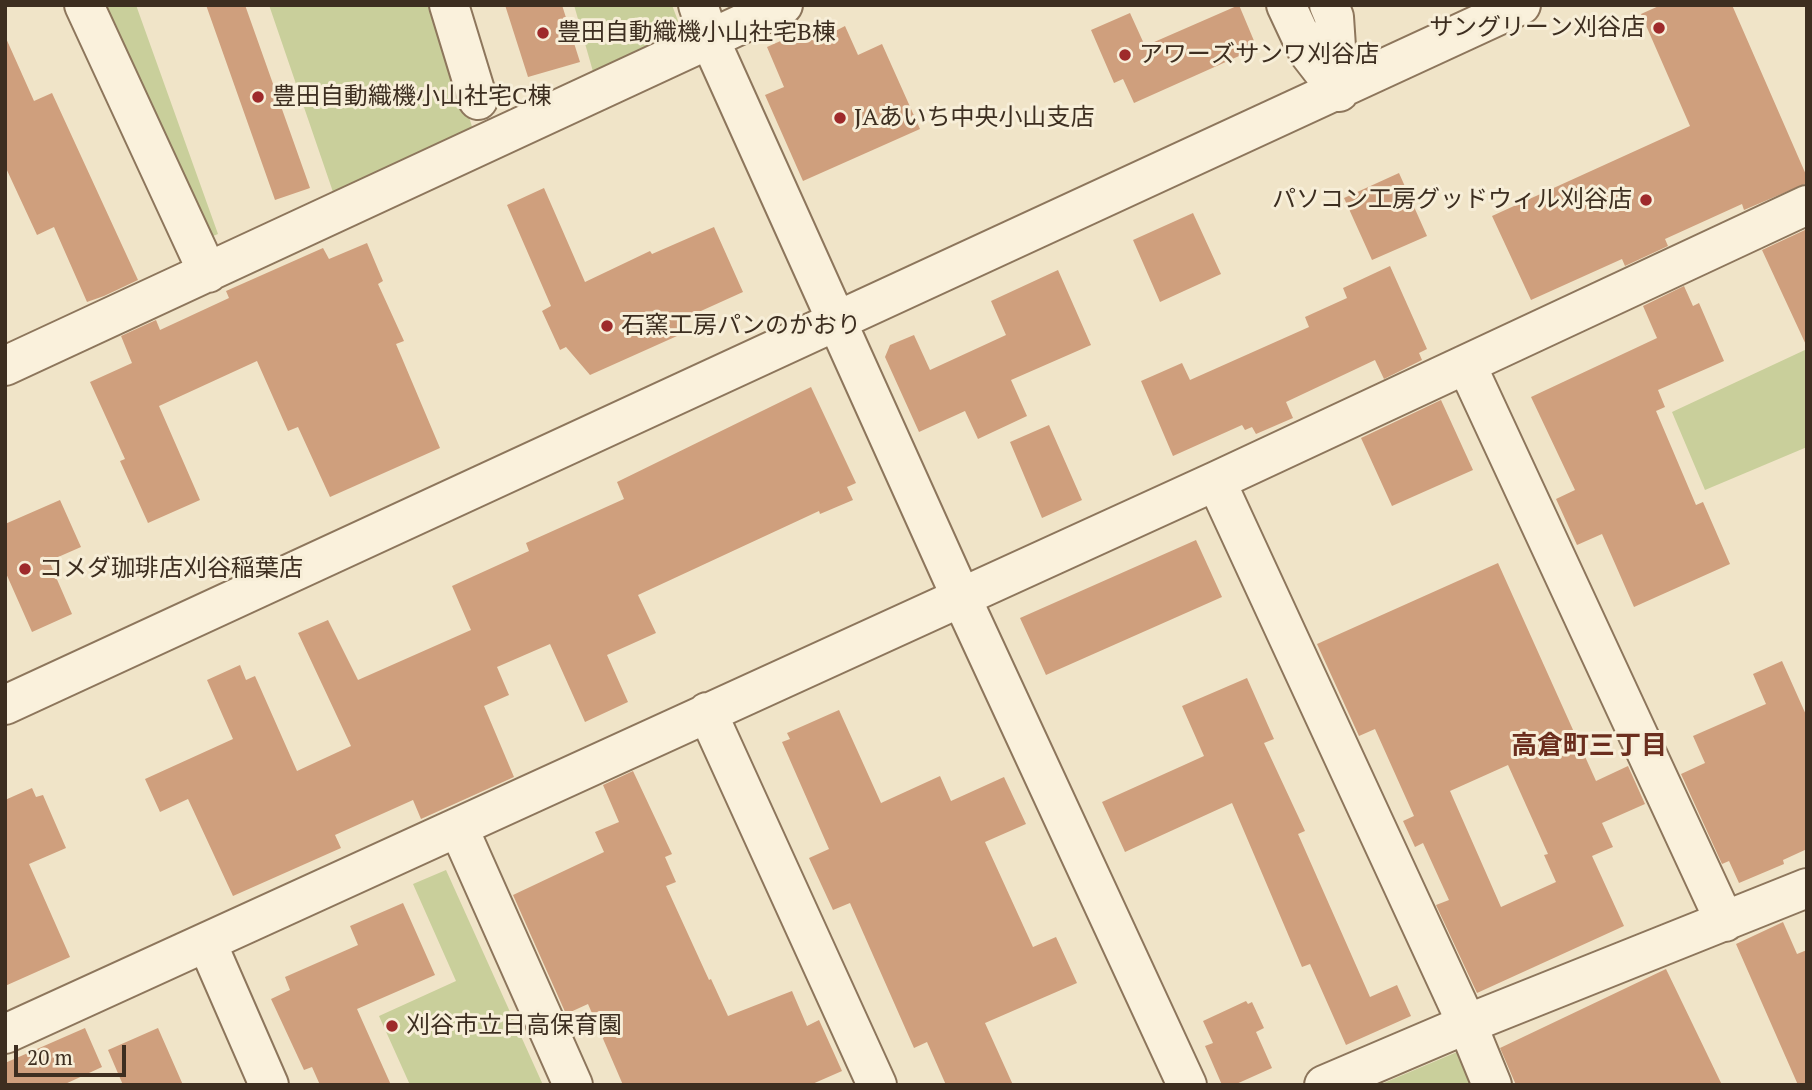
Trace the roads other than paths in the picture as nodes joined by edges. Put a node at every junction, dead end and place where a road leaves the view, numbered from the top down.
1 (84, 5) edge
2 (449, 5) edge
3 (783, 5) edge
4 (1286, 5) edge
5 (1329, 5) edge
6 (1521, 5) edge
7 (704, 23) edge
8 (1339, 92) junction
9 (478, 100) dead end
10 (1807, 205) edge
11 (208, 273) junction
12 (836, 321) junction
13 (5, 366) edge
14 (1467, 366) junction
15 (1216, 481) junction
16 (961, 597) junction
17 (5, 705) edge
18 (707, 712) junction
19 (459, 829) junction
20 (1807, 888) edge
21 (1725, 922) junction
22 (207, 943) junction
23 (1467, 1024) junction
24 (5, 1034) edge
25 (269, 1085) edge
26 (573, 1085) edge
27 (877, 1085) edge
28 (1187, 1085) edge
29 (1324, 1085) edge
30 (1492, 1085) edge

1 - 11 street
2 - 9 street
3 - 7 street
4 - 8 street
5 - 8 street
6 - 8 street
7 - 11 street
7 - 12 street
8 - 12 street
10 - 14 street
11 - 13 street
12 - 16 street
12 - 17 street
14 - 15 street
14 - 21 street
15 - 16 street
15 - 23 street
16 - 18 street
16 - 28 street
18 - 19 street
18 - 27 street
19 - 22 street
19 - 26 street
20 - 21 street
21 - 23 street
22 - 24 street
22 - 25 street
23 - 29 street
23 - 30 street

